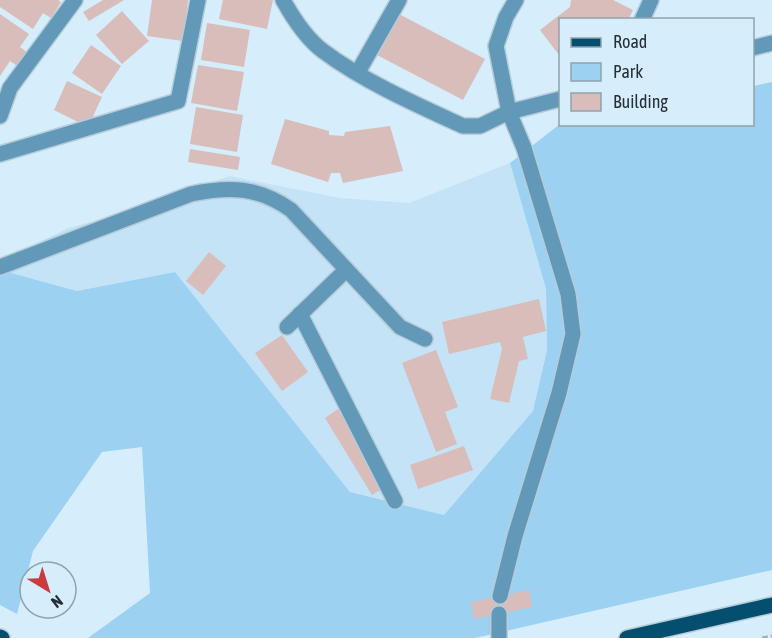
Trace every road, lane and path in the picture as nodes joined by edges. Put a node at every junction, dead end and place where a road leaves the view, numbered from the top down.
1 (75, 0) edge
2 (198, 0) edge
3 (283, 0) edge
4 (399, 0) edge
5 (516, 0) edge
6 (651, 0) edge
7 (643, 18) edge
8 (772, 43) edge
9 (754, 48) edge
10 (358, 72) junction
11 (559, 100) edge
12 (509, 112) junction
13 (0, 116) edge
14 (0, 154) edge
15 (0, 267) edge
16 (345, 270) junction
17 (300, 314) junction
18 (287, 327) dead end
19 (425, 339) dead end
20 (395, 501) dead end
21 (500, 596) dead end
22 (772, 605) edge
23 (499, 614) dead end
24 (772, 636) edge
25 (499, 638) edge
26 (627, 638) edge
27 (762, 638) edge

1 - 13 street
2 - 14 street
3 - 10 street
4 - 10 street
5 - 12 street
6 - 7 street
8 - 9 street
10 - 12 street
11 - 12 street
12 - 21 street
15 - 16 street
16 - 17 street
16 - 19 street
17 - 18 street
17 - 20 street
22 - 26 main road
23 - 25 street
24 - 27 path

